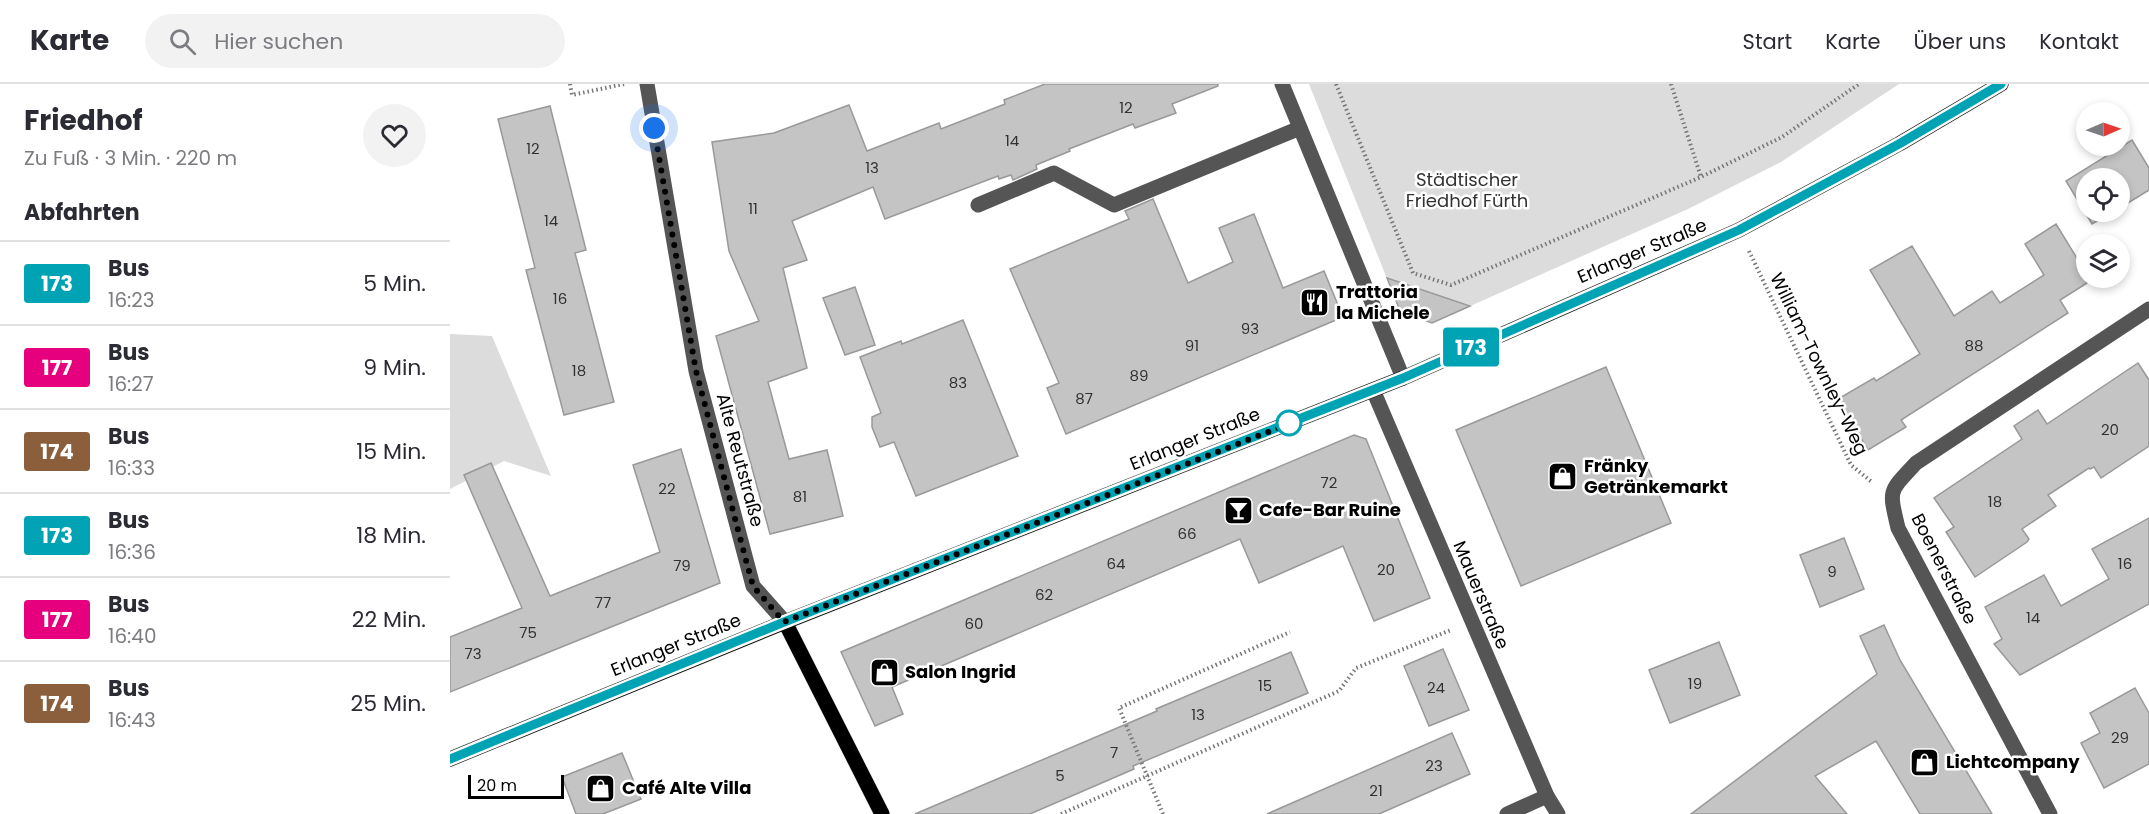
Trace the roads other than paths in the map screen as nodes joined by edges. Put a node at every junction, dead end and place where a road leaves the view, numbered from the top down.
1 (647, 84) edge
2 (1282, 84) edge
3 (1995, 86) edge
4 (1300, 128) junction
5 (978, 205) dead end
6 (2149, 309) edge
7 (1403, 378) junction
8 (1373, 390) junction
9 (784, 622) junction
10 (450, 759) edge
11 (1547, 796) junction
12 (882, 814) edge
13 (1508, 814) edge
14 (1558, 814) edge
15 (2050, 814) edge

1 - 9 street, Alte Reutstraße
2 - 4 street
3 - 7 main road, Erlanger Straße
4 - 5 street
4 - 7 street
6 - 15 street, Boenerstraße
7 - 8 main road, Erlanger Straße
8 - 9 main road, Erlanger Straße
8 - 11 street, Mauerstraße
9 - 10 main road, Erlanger Straße
9 - 12 main road, Alte Reutstraße
11 - 13 street
11 - 14 street, Mauerstraße

